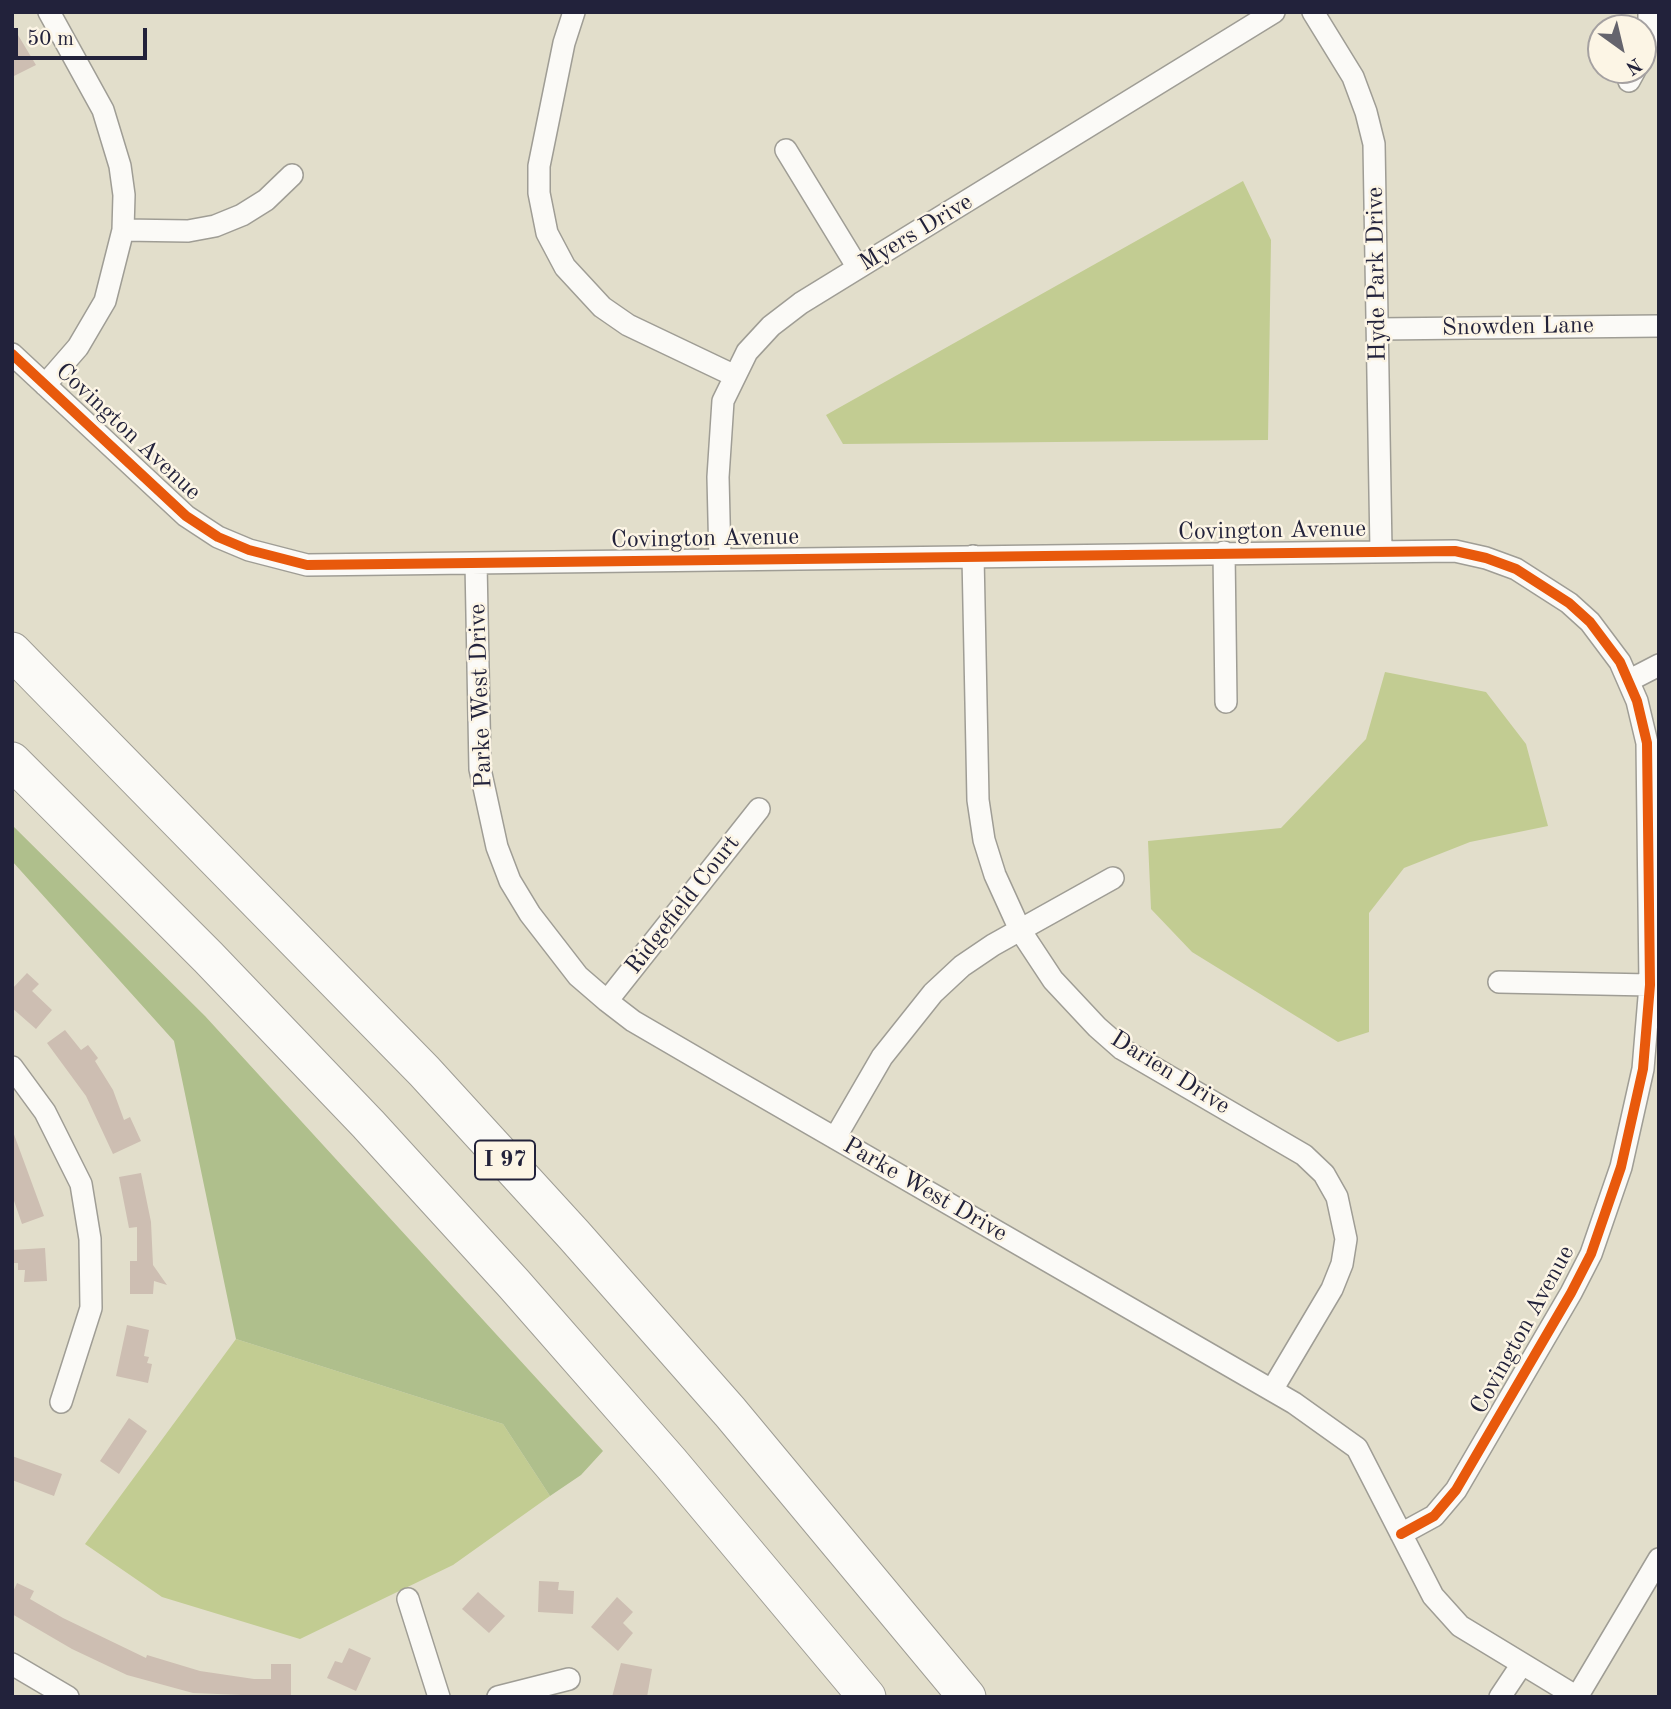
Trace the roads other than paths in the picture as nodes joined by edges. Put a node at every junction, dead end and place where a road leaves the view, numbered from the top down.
1 (49, 12) edge
2 (574, 12) edge
3 (1274, 12) edge
4 (1313, 12) edge
5 (786, 150) dead end
6 (292, 175) dead end
7 (123, 230) junction
8 (858, 268) junction
9 (1659, 326) edge
10 (1378, 329) junction
11 (12, 354) edge
12 (733, 375) junction
13 (45, 385) junction
14 (1381, 550) junction
15 (1224, 552) junction
16 (973, 556) junction
17 (720, 559) junction
18 (476, 563) junction
19 (12, 652) edge
20 (1659, 665) edge
21 (1630, 680) junction
22 (1226, 702) dead end
23 (12, 761) edge
24 (759, 808) dead end
25 (1113, 878) dead end
26 (1020, 930) junction
27 (1499, 982) dead end
28 (1650, 985) junction
29 (607, 1000) junction
30 (12, 1068) edge
31 (835, 1138) junction
32 (1272, 1391) junction
33 (61, 1402) dead end
34 (1401, 1534) junction
35 (1659, 1559) edge
36 (408, 1599) dead end
37 (12, 1664) edge
38 (1522, 1664) junction
39 (569, 1679) dead end
40 (68, 1697) edge
41 (439, 1697) edge
42 (498, 1697) edge
43 (867, 1697) edge
44 (967, 1697) edge
45 (1500, 1697) edge
46 (1577, 1697) edge

1 - 7 street
2 - 12 street
3 - 8 street, Myers Drive
4 - 10 street, Hyde Park Drive
5 - 8 street
6 - 7 street
7 - 13 street
8 - 12 street, Myers Drive
9 - 10 street, Snowden Lane
10 - 14 street, Hyde Park Drive
11 - 13 street, Covington Avenue
12 - 17 street, Myers Drive
13 - 18 street, Covington Avenue
14 - 15 street, Covington Avenue
14 - 21 street, Covington Avenue
15 - 16 street, Covington Avenue
15 - 22 street
16 - 17 street, Covington Avenue
16 - 26 street, Darien Drive
17 - 18 street, Covington Avenue
18 - 29 street, Parke West Drive
19 - 44 highway, I 97
20 - 21 street
21 - 28 street, Covington Avenue
23 - 43 highway
24 - 29 street, Ridgefield Court
25 - 26 street
26 - 31 street
26 - 32 street, Darien Drive
27 - 28 street
28 - 34 street, Covington Avenue
29 - 31 street, Parke West Drive
30 - 33 street
31 - 32 street, Parke West Drive
32 - 34 street, Parke West Drive
34 - 38 street, Parke West Drive
35 - 46 street
36 - 41 street
37 - 40 street
38 - 45 street
38 - 46 street, Parke West Drive
39 - 42 street

